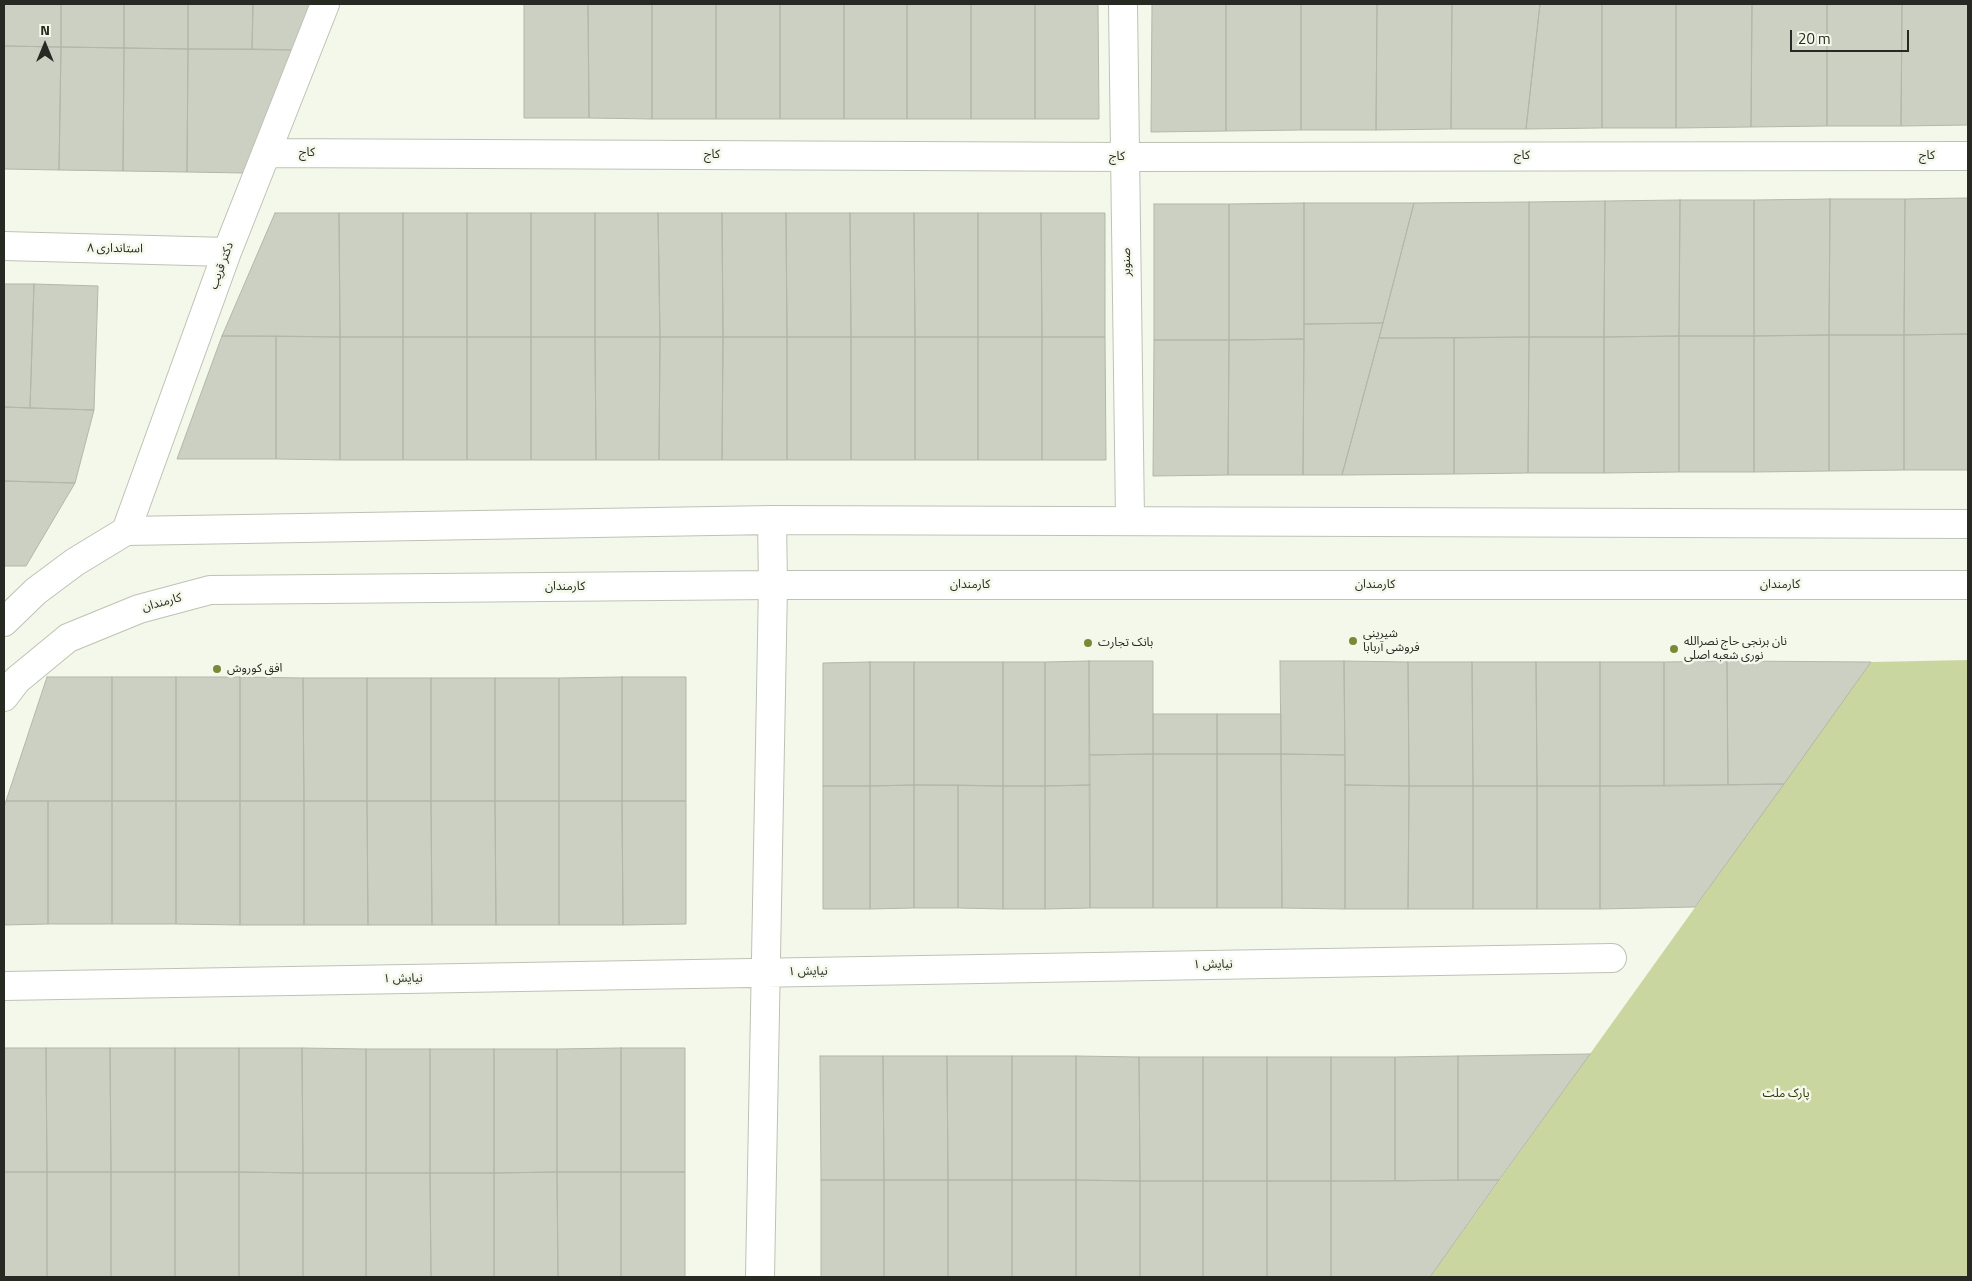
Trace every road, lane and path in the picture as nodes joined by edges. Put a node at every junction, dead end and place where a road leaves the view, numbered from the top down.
1 (325, 4) edge
2 (1123, 4) edge
3 (266, 153) junction
4 (1968, 156) edge
5 (1126, 157) junction
6 (4, 246) edge
7 (227, 252) junction
8 (772, 520) junction
9 (1130, 520) junction
10 (1968, 524) edge
11 (126, 531) junction
12 (773, 585) junction
13 (1968, 585) edge
14 (4, 622) edge
15 (4, 697) edge
16 (1612, 958) dead end
17 (765, 973) junction
18 (4, 986) edge
19 (760, 1277) edge

1 - 3 street, دکتر قریب
2 - 5 street, صنوبر
3 - 5 street, کاج
3 - 7 street, دکتر قریب
4 - 5 street, کاج
5 - 9 street, صنوبر
6 - 7 street, استانداری ۸
7 - 11 street, دکتر قریب
8 - 9 street
8 - 11 street
8 - 12 street
9 - 10 street
11 - 14 street
12 - 13 street, کارمندان
12 - 15 street, کارمندان
12 - 17 street
16 - 17 street, نیایش ۱
17 - 18 street, نیایش ۱
17 - 19 street

